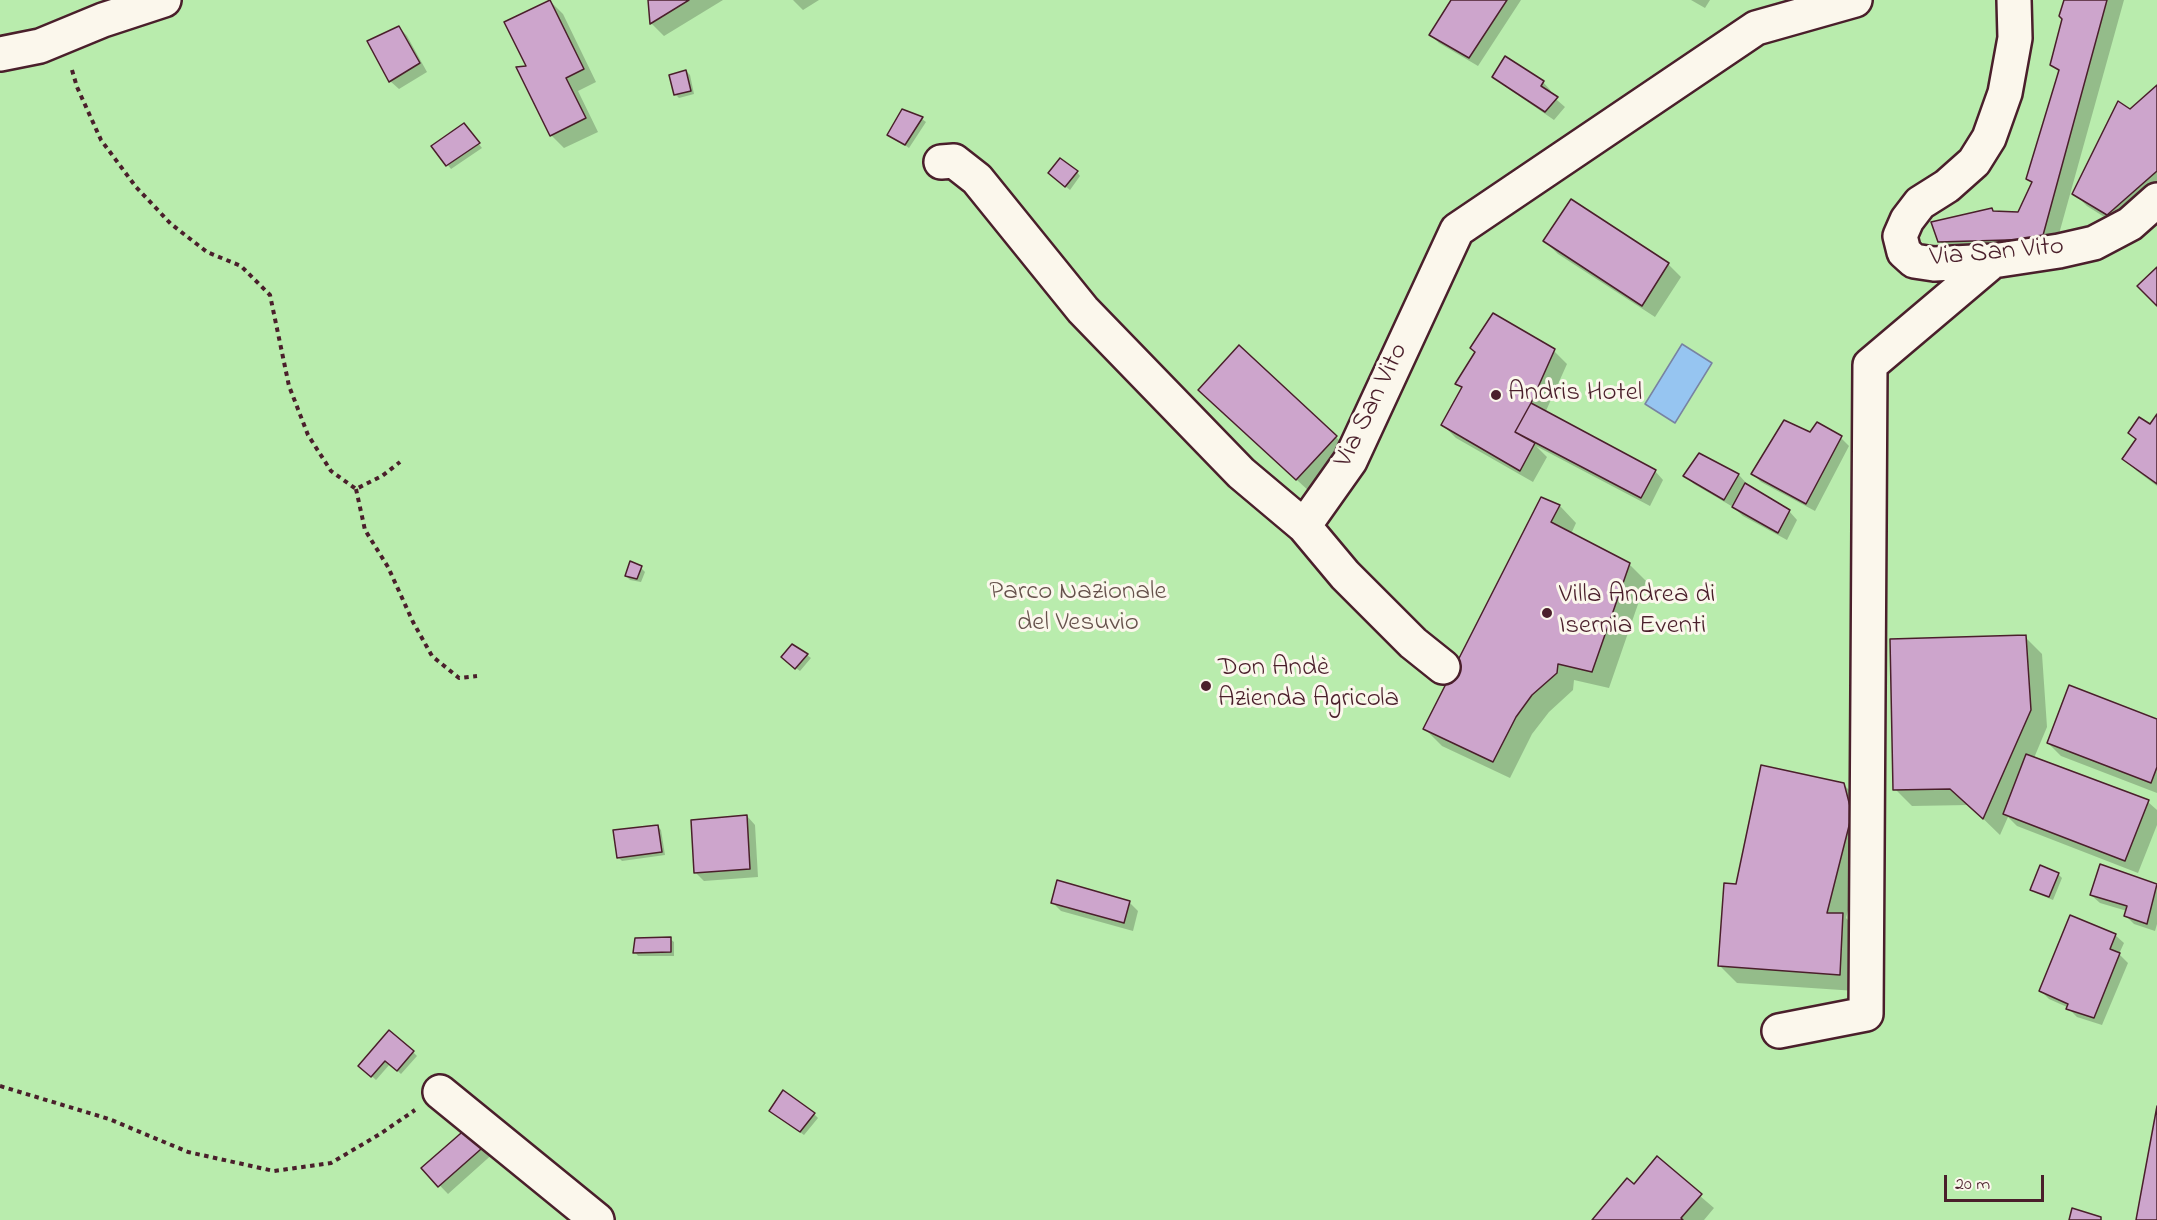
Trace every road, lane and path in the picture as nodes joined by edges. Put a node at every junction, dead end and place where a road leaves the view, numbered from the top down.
1 (164, 0) edge
2 (1855, 0) edge
3 (2014, 0) edge
4 (62, 37) junction
5 (0, 54) edge
6 (941, 162) dead end
7 (2157, 200) edge
8 (1993, 261) junction
9 (400, 462) dead end
10 (356, 489) junction
11 (1304, 526) junction
12 (1443, 667) dead end
13 (477, 676) dead end
14 (1779, 1031) dead end
15 (0, 1086) edge
16 (440, 1092) joint
17 (597, 1220) edge

1 - 4 street
2 - 11 street, Via San Vito
3 - 8 street, Via San Vito
4 - 5 street
4 - 10 path
6 - 11 street
7 - 8 street, Via San Vito
8 - 14 street
9 - 10 path
10 - 13 path
11 - 12 street
15 - 16 path
16 - 17 street

